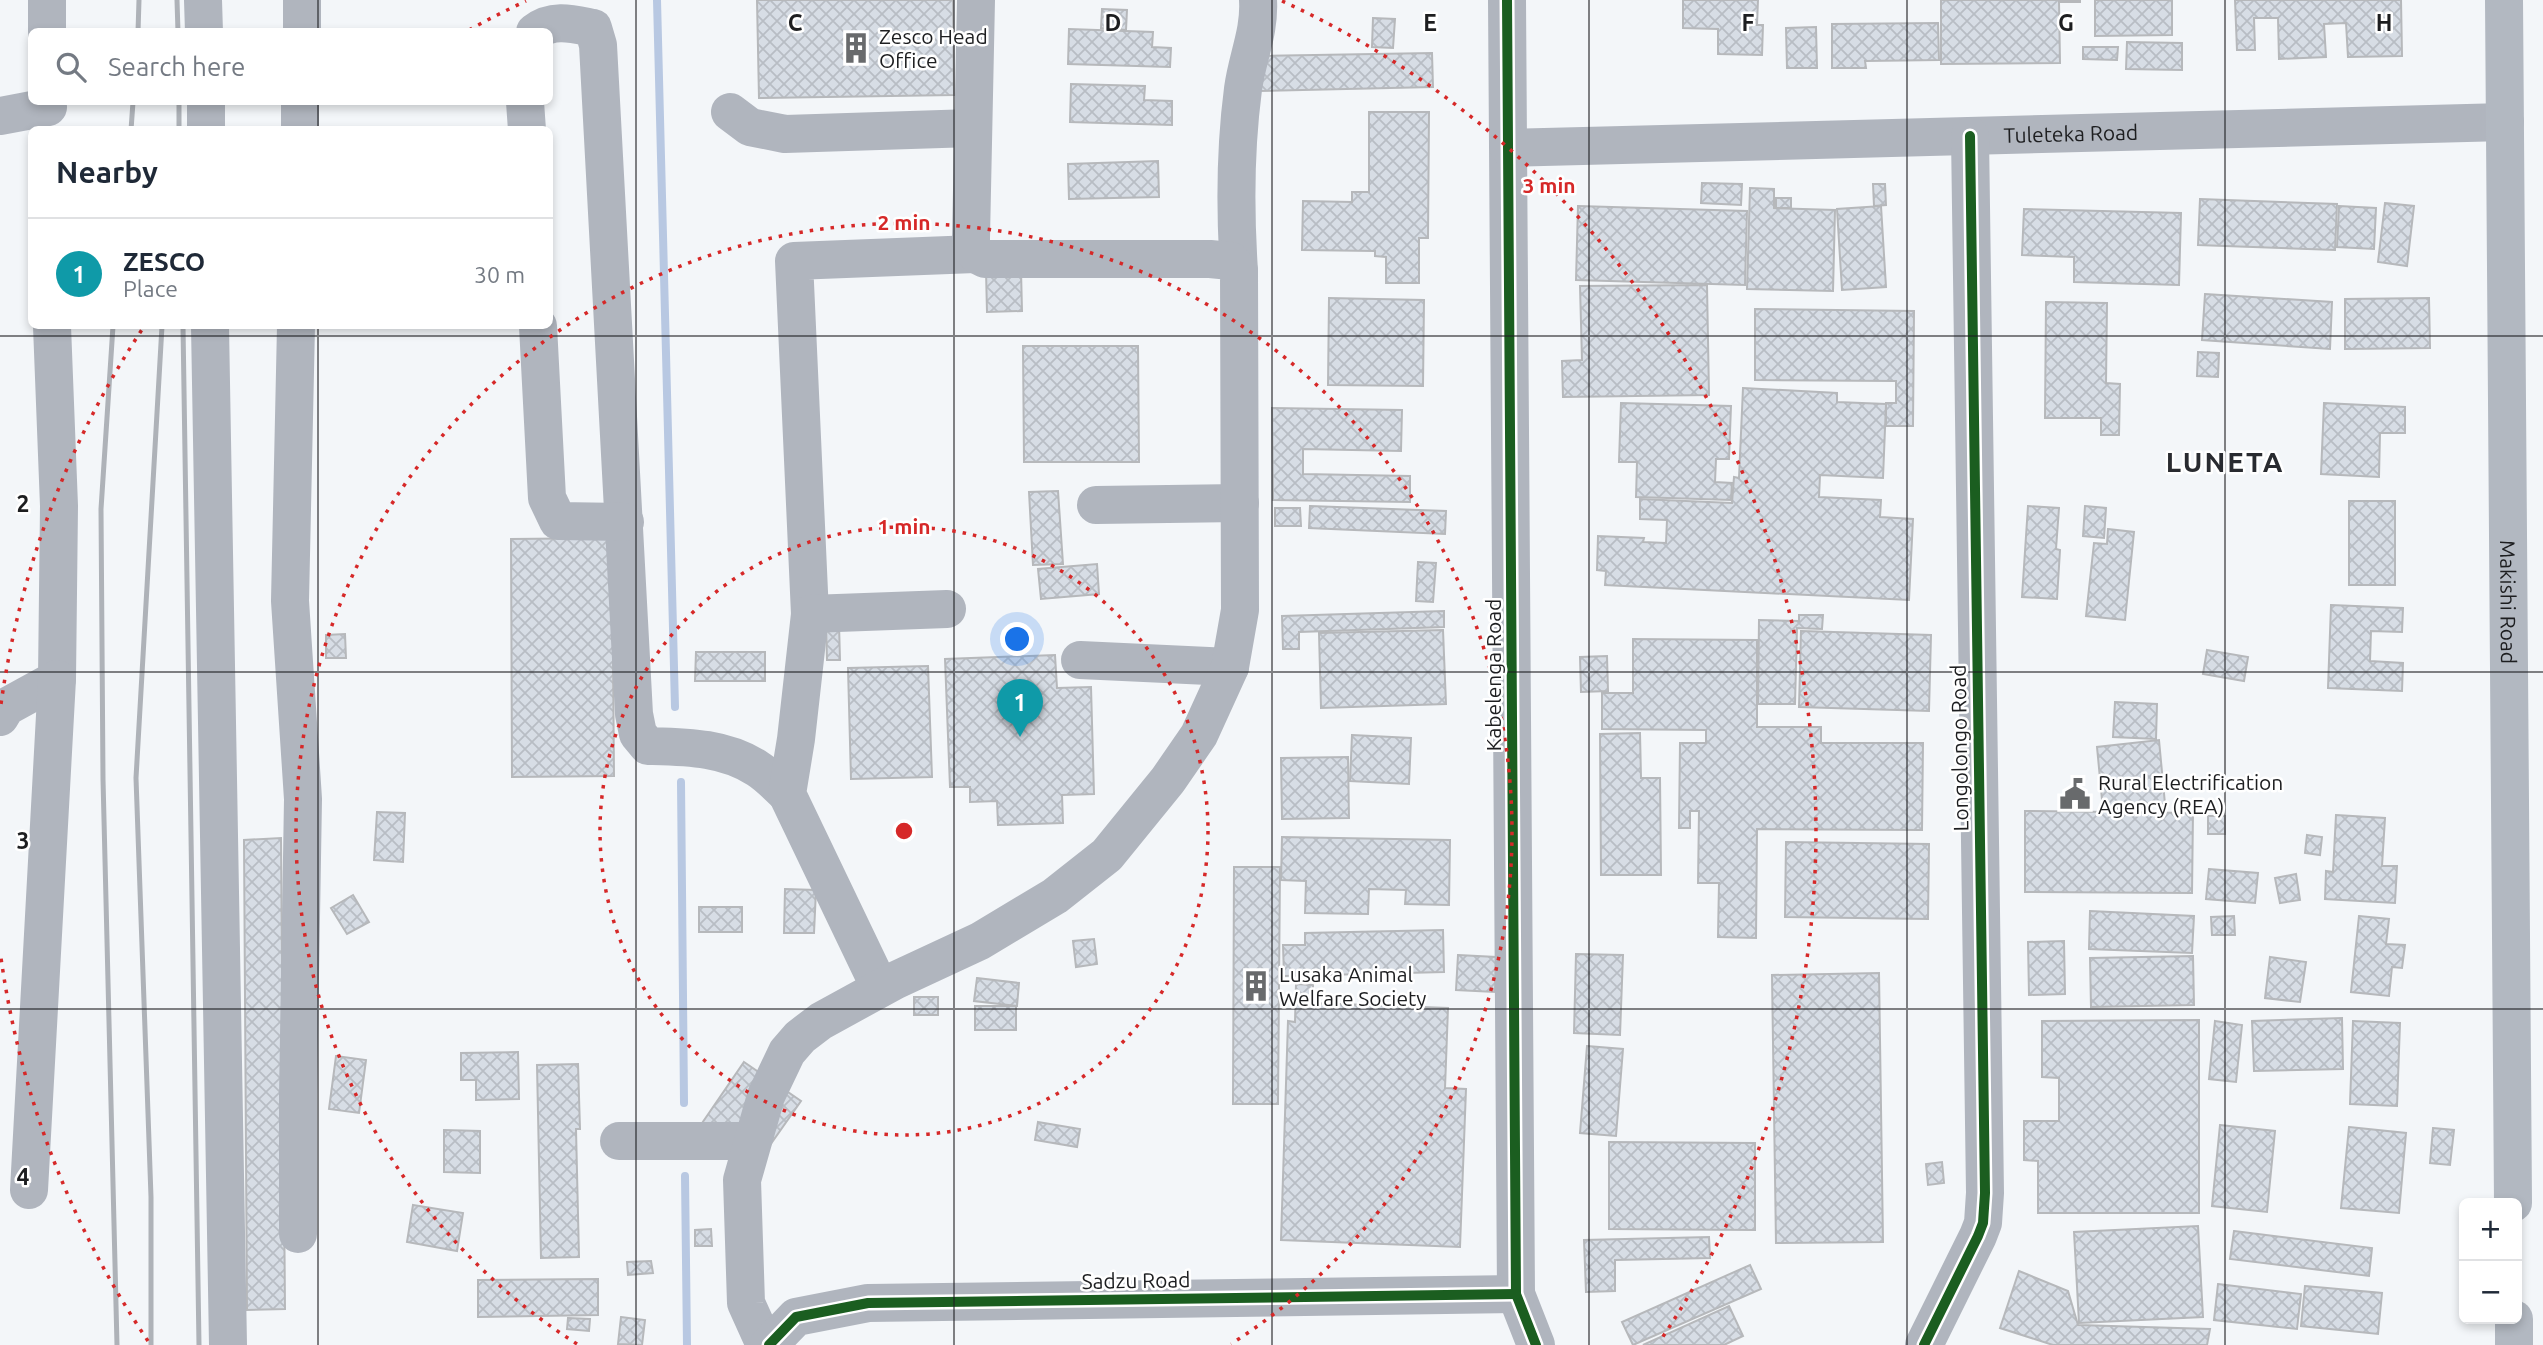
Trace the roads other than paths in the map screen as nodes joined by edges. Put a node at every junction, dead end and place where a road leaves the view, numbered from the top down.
1 (47, 0) edge
2 (204, 0) edge
3 (302, 0) edge
4 (976, 0) edge
5 (1258, 0) edge
6 (1507, 0) edge
7 (2504, 0) edge
8 (47, 28) edge
9 (204, 28) edge
10 (302, 28) edge
11 (540, 28) edge
12 (206, 105) edge
13 (300, 105) edge
14 (525, 105) edge
15 (730, 112) dead end
16 (48, 113) edge
17 (0, 116) edge
18 (2505, 122) junction
19 (206, 126) edge
20 (300, 126) edge
21 (527, 126) edge
22 (973, 128) junction
23 (1970, 136) junction
24 (1509, 148) junction
25 (975, 254) junction
26 (1239, 271) junction
27 (52, 329) edge
28 (210, 329) edge
29 (296, 329) edge
30 (537, 329) edge
31 (1240, 503) junction
32 (1096, 505) dead end
33 (625, 522) junction
34 (947, 609) dead end
35 (810, 614) junction
36 (1080, 660) dead end
37 (1230, 667) junction
38 (57, 679) junction
39 (0, 717) edge
40 (787, 794) junction
41 (880, 988) junction
42 (619, 1141) dead end
43 (751, 1141) junction
44 (29, 1190) dead end
45 (2513, 1198) edge
46 (298, 1234) dead end
47 (1516, 1294) junction
48 (746, 1303) junction
49 (796, 1317) junction
50 (2514, 1324) edge
51 (228, 1345) edge
52 (767, 1345) edge
53 (1536, 1345) edge
54 (1924, 1345) edge
55 (2514, 1345) edge

1 - 8 street
2 - 9 street
3 - 10 street
4 - 22 street
5 - 26 street
6 - 24 street, Kabelenga Road
7 - 18 main road, Makishi Road
11 - 33 street
12 - 19 street
13 - 20 street
14 - 21 street
15 - 22 street
16 - 17 street
18 - 23 street, Tuleteka Road
18 - 45 main road, Makishi Road
22 - 25 street
23 - 24 street, Tuleteka Road
23 - 54 street, Longolongo Road
24 - 47 street, Kabelenga Road
25 - 26 street
25 - 35 street
26 - 31 street
27 - 38 street
28 - 51 street
29 - 46 street
30 - 33 street
31 - 32 street
31 - 37 street
33 - 40 street
34 - 35 street
35 - 40 street
36 - 37 street
37 - 41 street
38 - 39 street
38 - 44 street
40 - 41 street
41 - 43 street
42 - 43 street
43 - 48 street
47 - 49 street, Sadzu Road
47 - 53 street, Kabelenga Road
48 - 49 street
48 - 52 street
49 - 52 street
50 - 55 main road

